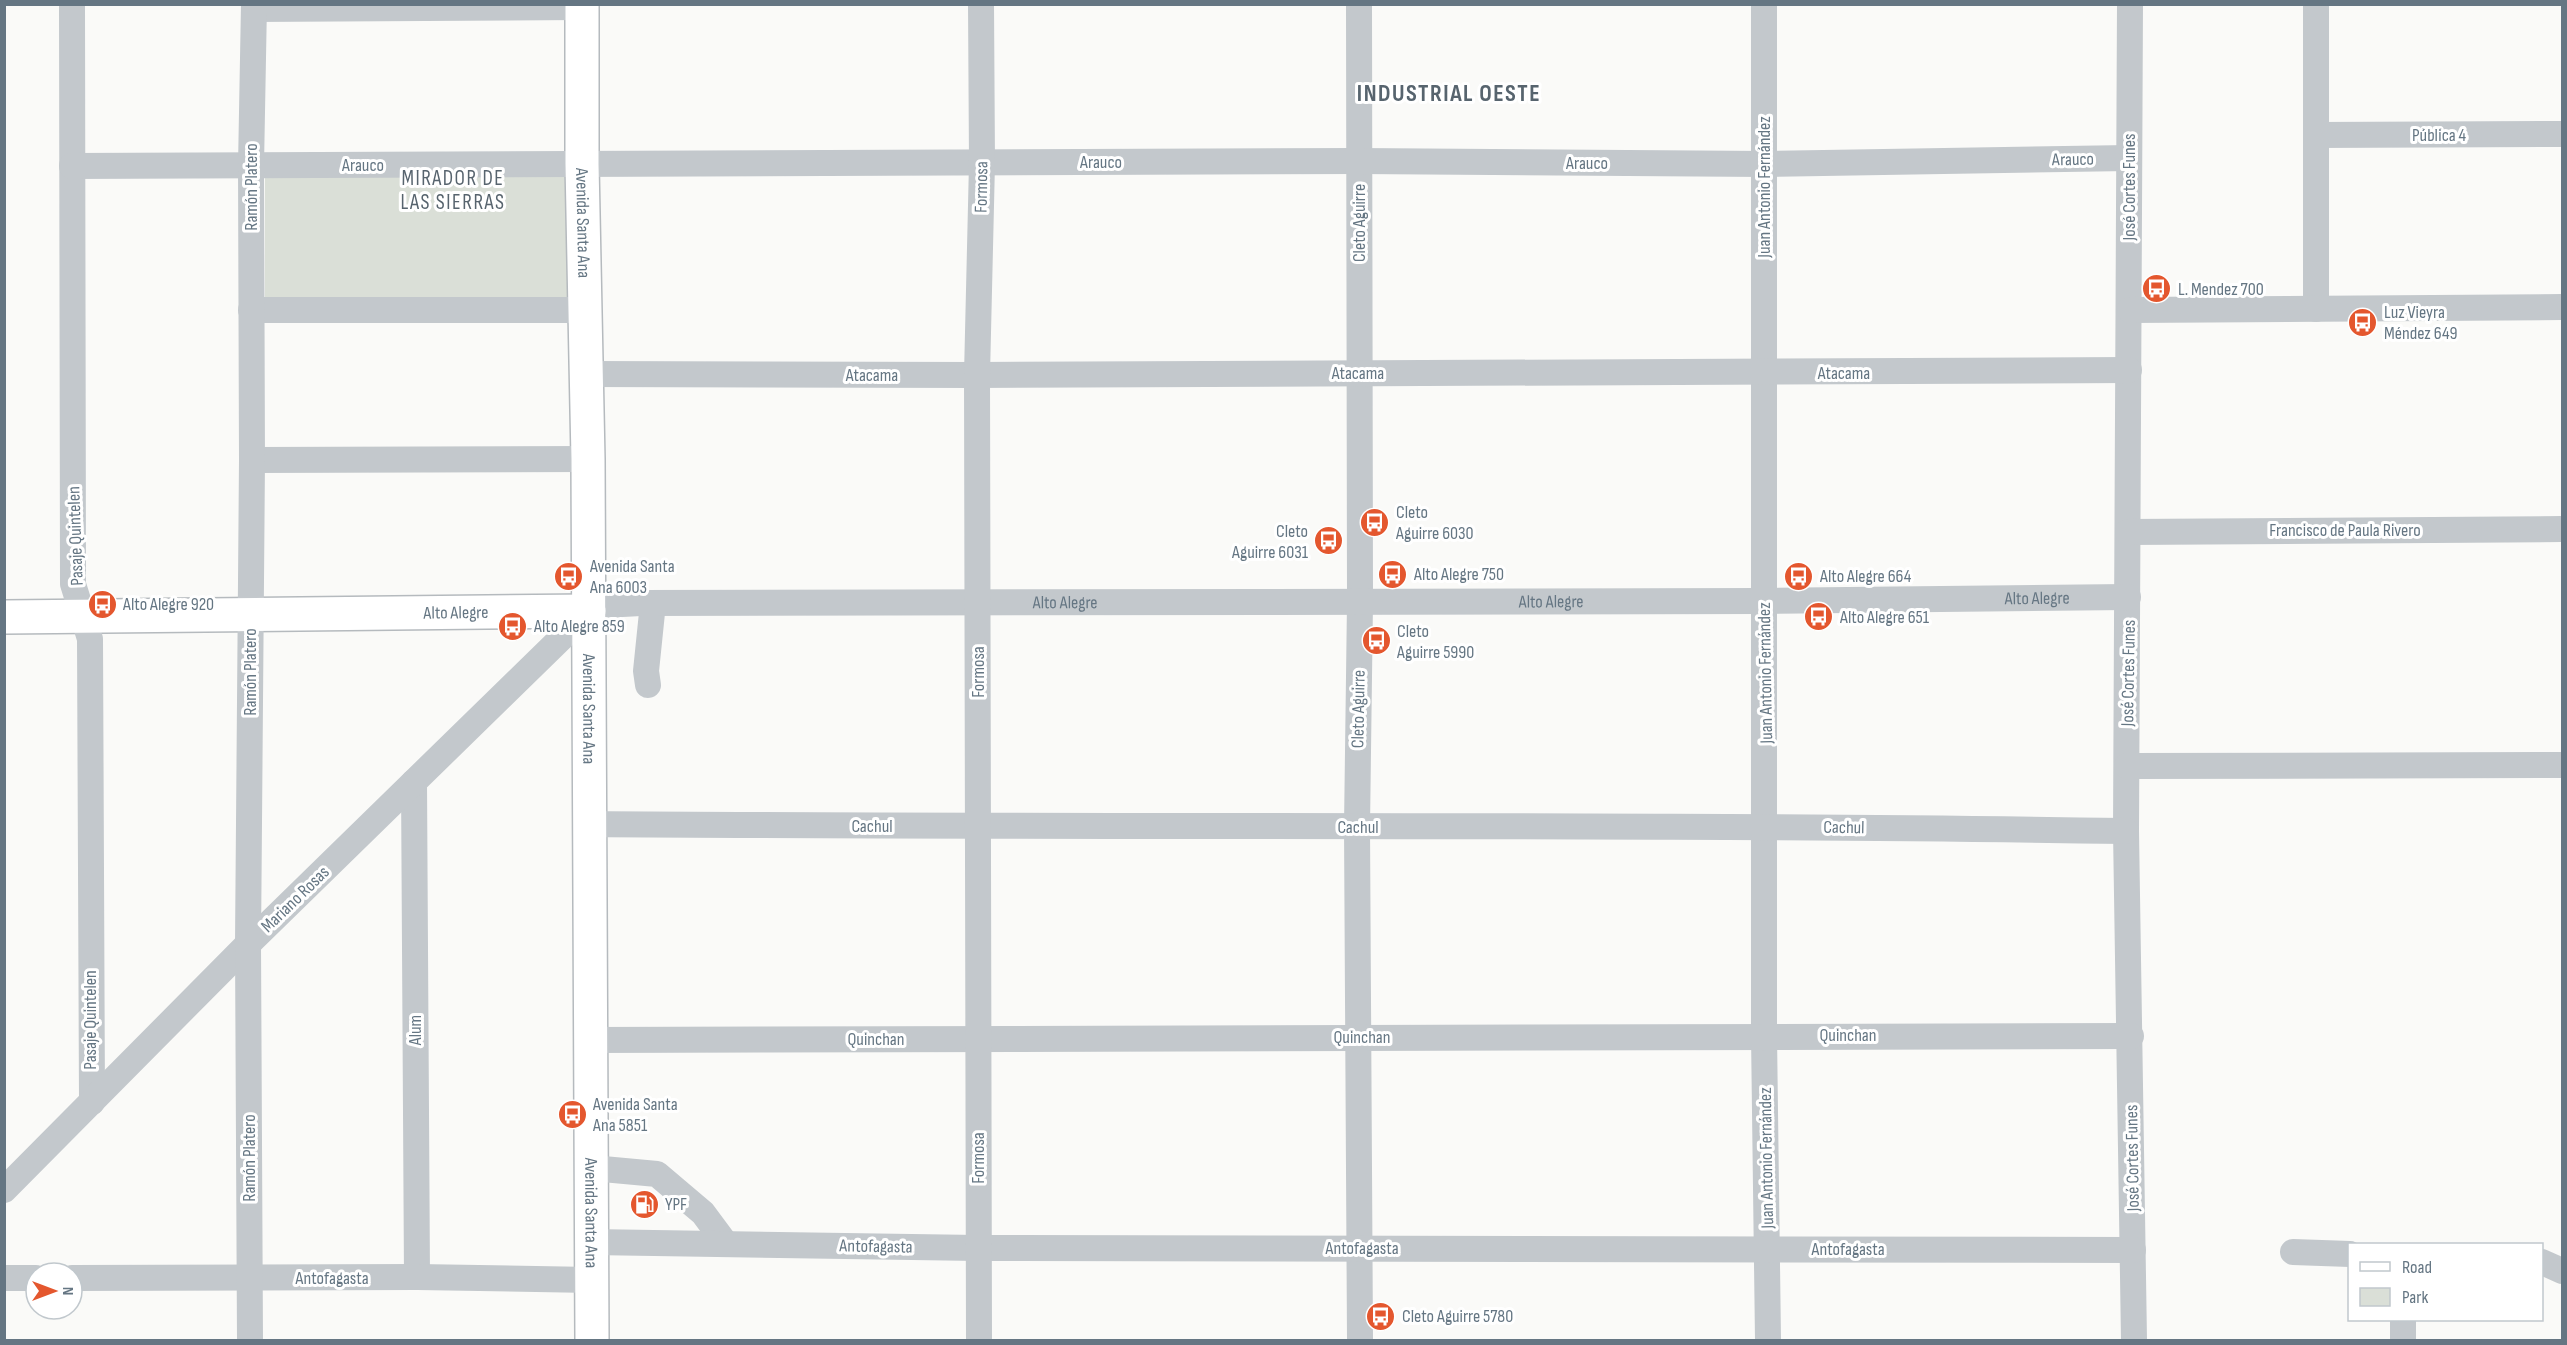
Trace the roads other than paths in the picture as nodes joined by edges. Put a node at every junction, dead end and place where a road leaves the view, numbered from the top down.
1 (72, 4) edge
2 (981, 4) edge
3 (1359, 4) edge
4 (1764, 4) edge
5 (2130, 4) edge
6 (2316, 4) edge
7 (582, 6) edge
8 (254, 7) edge
9 (2562, 134) edge
10 (2316, 135) junction
11 (2129, 158) junction
12 (1359, 161) junction
13 (982, 163) junction
14 (582, 164) junction
15 (1765, 164) junction
16 (72, 166) junction
17 (251, 166) junction
18 (2562, 307) edge
19 (585, 309) junction
20 (2316, 309) junction
21 (251, 310) junction
22 (2130, 310) junction
23 (2129, 370) junction
24 (1359, 373) junction
25 (1764, 373) junction
26 (586, 374) junction
27 (977, 375) junction
28 (588, 459) junction
29 (252, 460) junction
30 (2562, 529) edge
31 (2128, 532) junction
32 (2128, 597) junction
33 (978, 602) junction
34 (1360, 602) junction
35 (1764, 602) junction
36 (653, 603) junction
37 (590, 611) junction
38 (250, 614) junction
39 (82, 616) junction
40 (4, 617) edge
41 (648, 685) dead end
42 (2562, 765) edge
43 (2127, 766) junction
44 (414, 782) junction
45 (590, 824) junction
46 (1766, 826) junction
47 (979, 827) junction
48 (1357, 827) junction
49 (2126, 831) junction
50 (248, 944) junction
51 (1764, 1035) junction
52 (2131, 1036) junction
53 (1358, 1037) junction
54 (979, 1039) junction
55 (592, 1040) junction
56 (92, 1102) junction
57 (592, 1168) junction
58 (4, 1190) edge
59 (591, 1242) junction
60 (726, 1244) junction
61 (978, 1248) junction
62 (1360, 1248) junction
63 (1767, 1248) junction
64 (2133, 1250) junction
65 (2293, 1252) dead end
66 (2348, 1254) edge
67 (2543, 1263) edge
68 (2562, 1271) edge
69 (417, 1277) junction
70 (4, 1278) edge
71 (24, 1278) edge
72 (84, 1278) edge
73 (250, 1278) junction
74 (592, 1280) junction
75 (2403, 1321) edge
76 (250, 1341) edge
77 (592, 1341) edge
78 (979, 1341) edge
79 (1360, 1341) edge
80 (1768, 1341) edge
81 (2134, 1341) edge
82 (2403, 1341) edge

1 - 16 street, Pasaje Quintelen
2 - 13 street, Formosa
3 - 12 street, Cleto Aguirre
4 - 15 street, Juan Antonio Fernández
5 - 11 street, José Cortes Funes
6 - 10 street
7 - 8 street
7 - 14 main road, Avenida Santa Ana
8 - 17 street, Ramón Platero
9 - 10 street, Pública 4
10 - 20 street
11 - 15 street, Arauco
11 - 22 street, José Cortes Funes
12 - 13 street, Arauco
12 - 15 street, Arauco
12 - 24 street, Cleto Aguirre
13 - 14 street, Arauco
13 - 27 street, Formosa
14 - 17 street, Arauco
14 - 19 main road, Avenida Santa Ana
15 - 25 street, Juan Antonio Fernández
16 - 17 street, Arauco
16 - 39 street, Pasaje Quintelen
17 - 21 street, Ramón Platero
18 - 20 street
19 - 21 street
19 - 26 main road, Avenida Santa Ana
20 - 22 street
21 - 29 street, Ramón Platero
22 - 23 street, José Cortes Funes
23 - 25 street, Atacama
23 - 31 street, José Cortes Funes
24 - 25 street, Atacama
24 - 27 street, Atacama
24 - 34 street, Cleto Aguirre
25 - 35 street, Juan Antonio Fernández
26 - 27 street, Atacama
26 - 28 main road, Avenida Santa Ana
27 - 33 street, Formosa
28 - 29 street
28 - 37 main road, Avenida Santa Ana
29 - 38 street, Ramón Platero
30 - 31 street, Francisco de Paula Rivero
31 - 32 street, José Cortes Funes
32 - 35 street, Alto Alegre
32 - 43 street, José Cortes Funes
33 - 34 street, Alto Alegre
33 - 36 street, Alto Alegre
33 - 47 street, Formosa
34 - 35 street, Alto Alegre
34 - 48 street, Cleto Aguirre
35 - 46 street, Juan Antonio Fernández
36 - 37 street, Alto Alegre
36 - 41 street
37 - 38 main road, Alto Alegre
37 - 44 street, Mariano Rosas
37 - 45 main road, Avenida Santa Ana
38 - 39 main road, Alto Alegre
38 - 50 street, Ramón Platero
39 - 40 main road, Alto Alegre
39 - 56 street, Pasaje Quintelen
42 - 43 street
43 - 49 street, José Cortes Funes
44 - 50 street, Mariano Rosas
44 - 69 street, Alum
45 - 47 street, Cachul
45 - 55 main road, Avenida Santa Ana
46 - 48 street, Cachul
46 - 49 street, Cachul
46 - 51 street, Juan Antonio Fernández
47 - 48 street, Cachul
47 - 54 street, Formosa
48 - 53 street, Cleto Aguirre
49 - 52 street, José Cortes Funes
50 - 56 street, Mariano Rosas
50 - 73 street, Ramón Platero
51 - 52 street, Quinchan
51 - 53 street, Quinchan
51 - 63 street, Juan Antonio Fernández
52 - 64 street, José Cortes Funes
53 - 54 street, Quinchan
53 - 62 street, Cleto Aguirre
54 - 55 street, Quinchan
54 - 61 street, Formosa
55 - 57 main road, Avenida Santa Ana
56 - 58 street, Mariano Rosas
57 - 59 main road, Avenida Santa Ana
57 - 60 street
59 - 60 street, Antofagasta
59 - 74 main road, Avenida Santa Ana
60 - 61 street, Antofagasta
61 - 62 street, Antofagasta
61 - 78 street, Formosa
62 - 63 street, Antofagasta
62 - 79 street, Cleto Aguirre
63 - 64 street, Antofagasta
63 - 80 street, Juan Antonio Fernández
64 - 81 street, José Cortes Funes
65 - 66 street
67 - 68 street
69 - 73 street, Antofagasta
69 - 74 street, Antofagasta
70 - 71 street
72 - 73 street, Antofagasta
73 - 76 street, Ramón Platero
74 - 77 main road, Avenida Santa Ana
75 - 82 street

